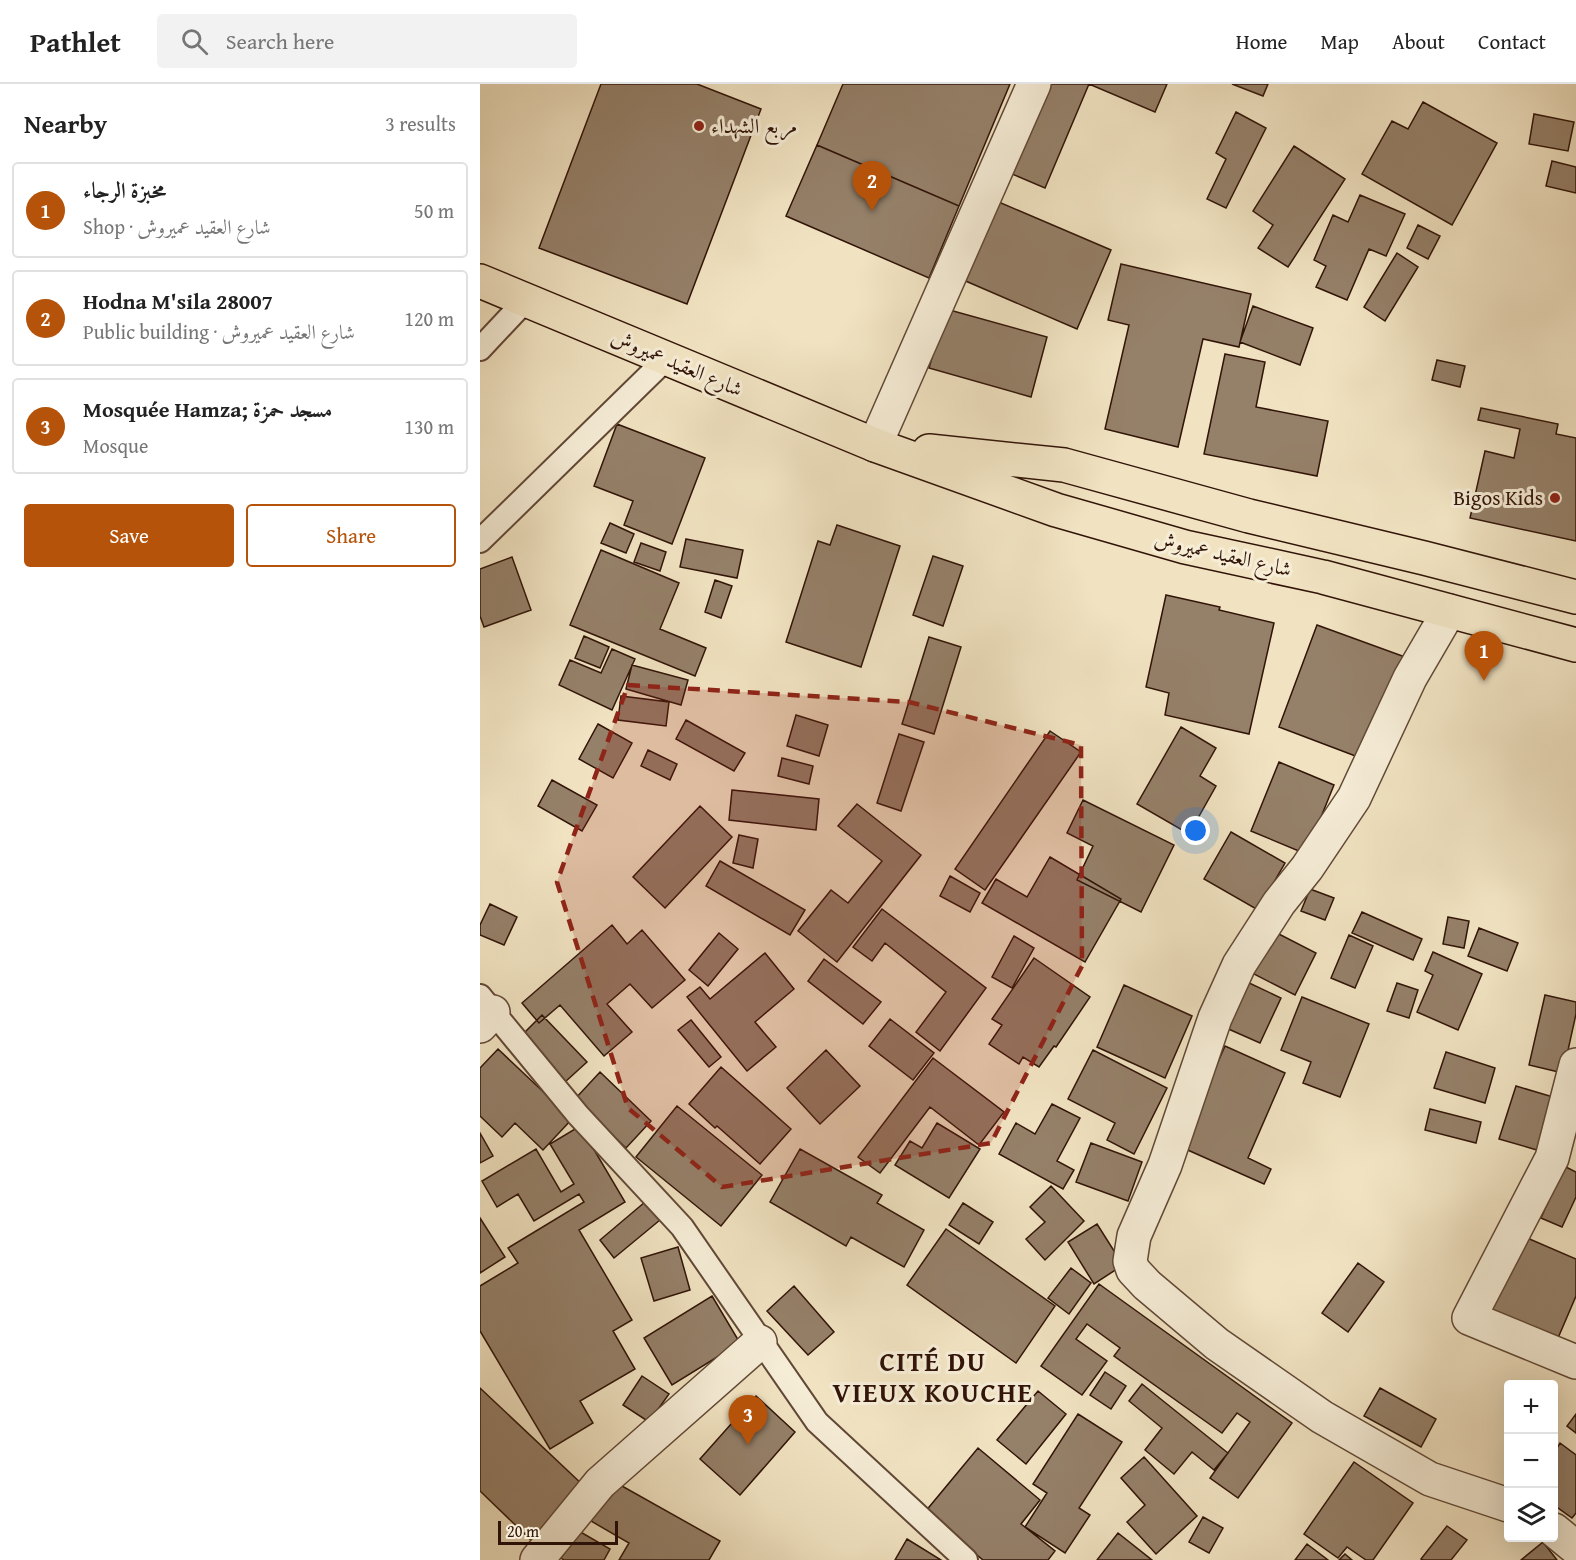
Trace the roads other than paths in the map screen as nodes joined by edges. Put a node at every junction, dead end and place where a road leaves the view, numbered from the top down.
1 (1034, 84) edge
2 (480, 281) edge
3 (526, 300) junction
4 (480, 349) edge
5 (666, 359) junction
6 (875, 445) junction
7 (480, 541) edge
8 (1576, 597) edge
9 (1449, 611) junction
10 (1576, 645) edge
11 (484, 1011) edge
12 (1576, 1065) edge
13 (760, 1341) junction
14 (1576, 1362) edge
15 (1504, 1503) edge
16 (1558, 1533) edge
17 (1576, 1548) edge
18 (537, 1560) edge
19 (966, 1560) edge

1 - 6 street
2 - 3 main road, شارع العقيد عميروش
3 - 4 lane
3 - 5 main road, شارع العقيد عميروش
5 - 6 main road, شارع العقيد عميروش
5 - 7 lane
6 - 8 main road, شارع العقيد عميروش
6 - 9 main road, شارع العقيد عميروش
9 - 10 main road, شارع العقيد عميروش
9 - 15 street
11 - 13 lane
12 - 14 street
13 - 18 street
13 - 19 lane
16 - 17 street

